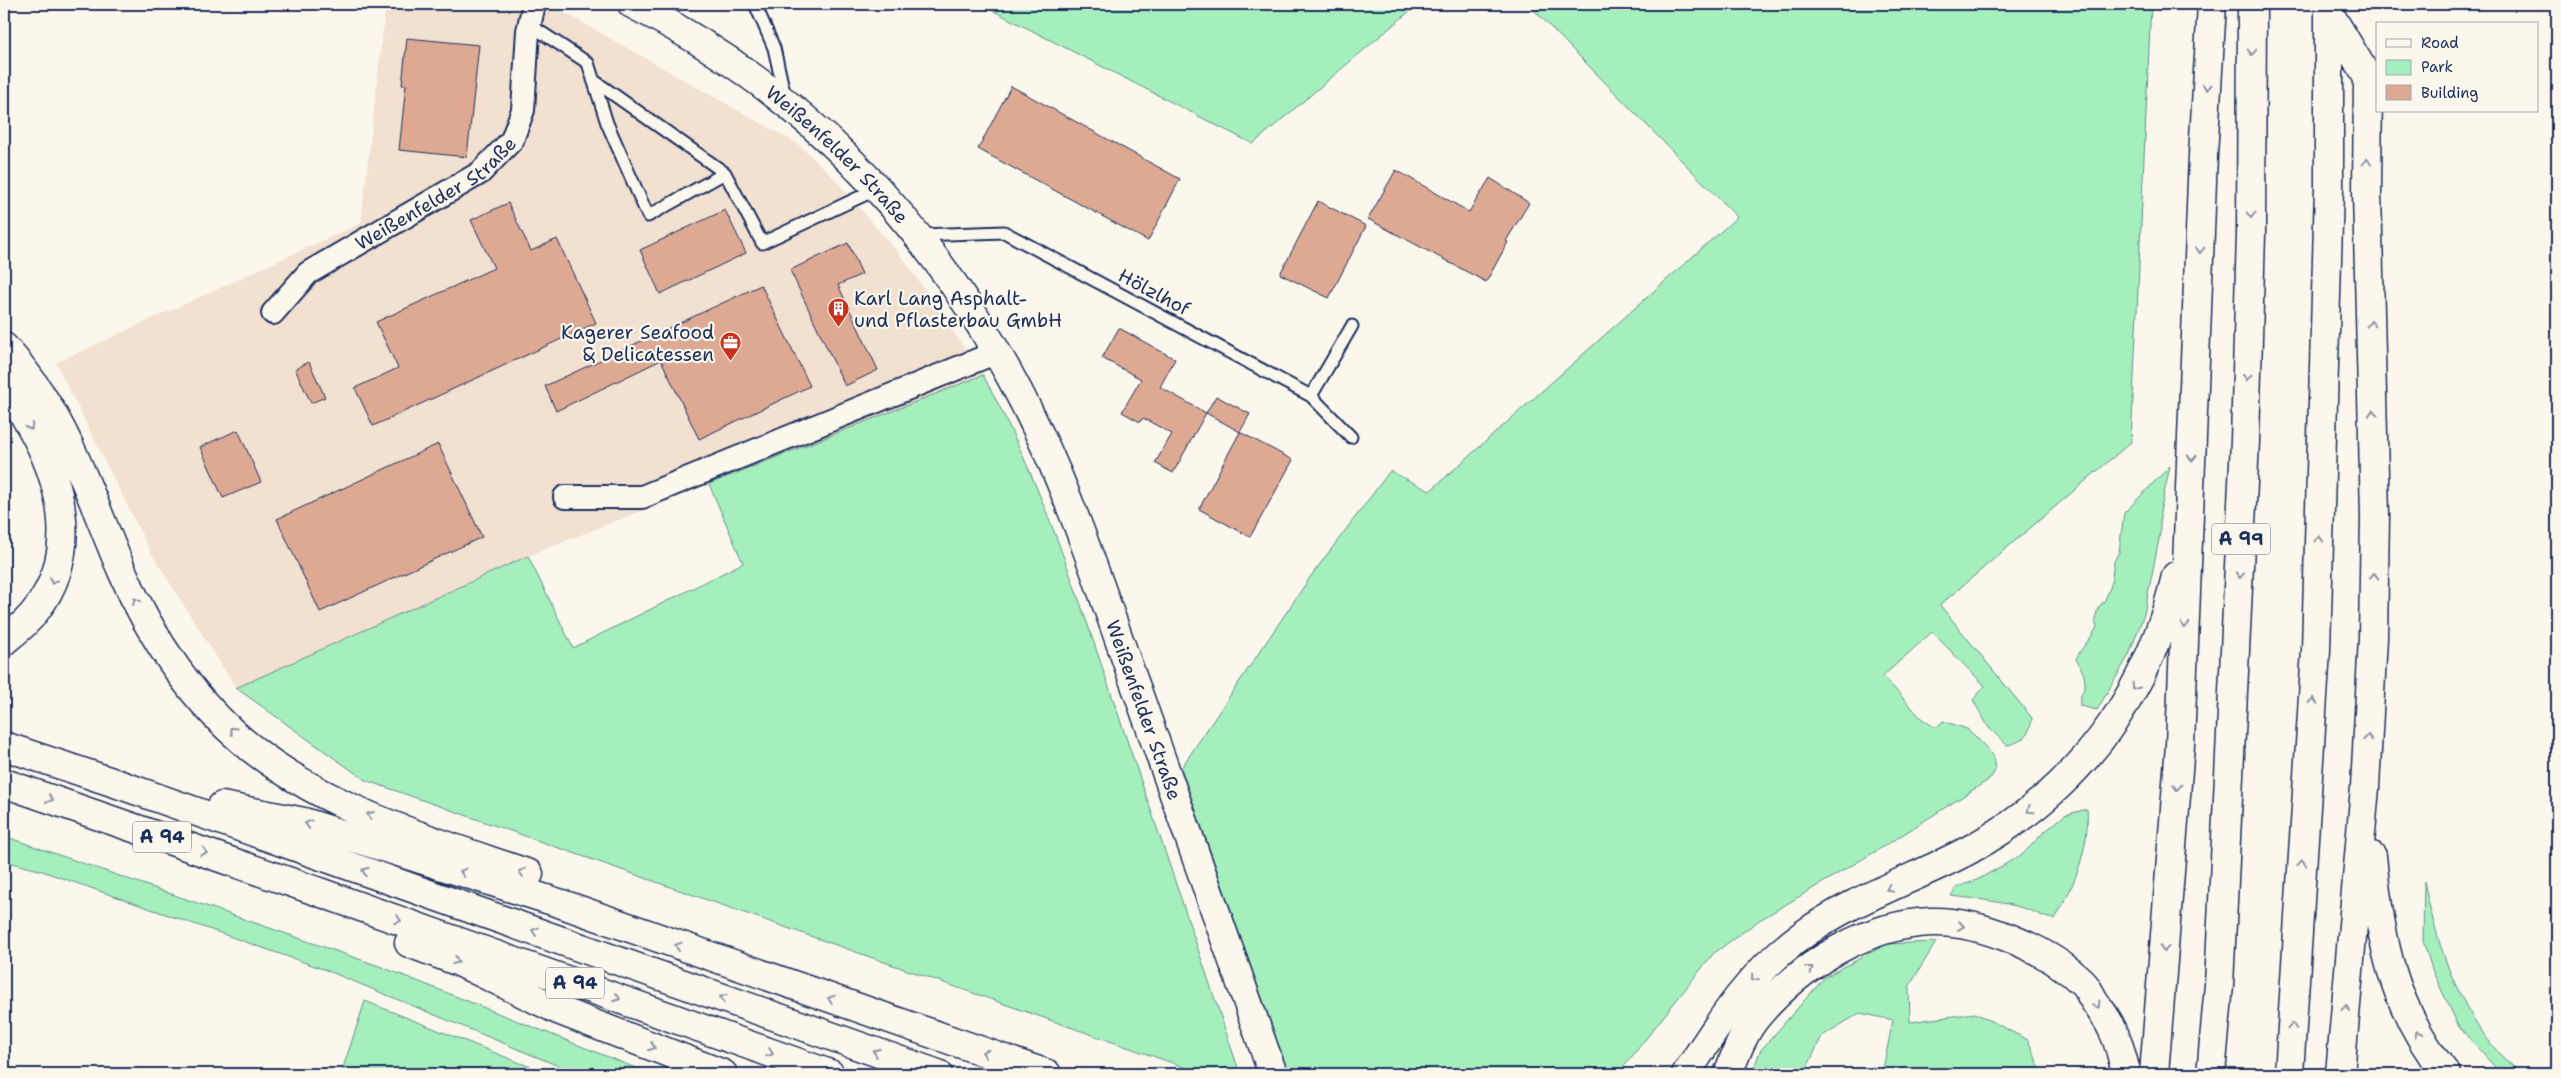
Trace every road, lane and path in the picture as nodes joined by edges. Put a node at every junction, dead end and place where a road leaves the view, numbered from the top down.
1 (632, 4) edge
2 (755, 4) edge
3 (2212, 4) edge
4 (2252, 4) edge
5 (2329, 9) edge
6 (532, 14) edge
7 (593, 80) junction
8 (786, 102) junction
9 (724, 173) junction
10 (878, 188) junction
11 (920, 235) junction
12 (273, 313) dead end
13 (1352, 326) dead end
14 (4, 347) edge
15 (997, 352) junction
16 (4, 386) edge
17 (1311, 396) junction
18 (1351, 437) dead end
19 (565, 497) dead end
20 (2189, 524) junction
21 (4, 641) edge
22 (4, 746) edge
23 (4, 783) edge
24 (118, 784) junction
25 (2365, 787) junction
26 (320, 892) junction
27 (642, 934) junction
28 (723, 1074) edge
29 (830, 1074) edge
30 (938, 1074) edge
31 (1047, 1074) edge
32 (1273, 1074) edge
33 (1686, 1074) edge
34 (1728, 1074) edge
35 (2127, 1074) edge
36 (2154, 1074) edge
37 (2211, 1074) edge
38 (2289, 1074) edge
39 (2340, 1074) edge
40 (2446, 1074) edge

1 - 8 main road, Weißenfelder Straße
2 - 8 lane
3 -> 20 main road
4 -> 37 main road, A 99
25 -> 5 main road
38 -> 5 main road
6 - 7 lane
6 - 12 street, Weißenfelder Straße
7 - 9 lane
7 - 9 lane
8 - 10 main road, Weißenfelder Straße
9 - 10 lane
10 - 11 main road, Weißenfelder Straße
11 - 15 main road, Weißenfelder Straße
11 - 17 lane, Hölzlhof
13 - 17 lane
27 -> 14 main road
15 - 19 street
15 - 32 main road, Weißenfelder Straße
16 -> 21 main road
17 - 18 lane, Hölzlhof
20 -> 33 main road
20 -> 36 main road
22 - 24 main road, A 94
23 -> 26 main road, A 94
27 -> 24 main road
30 -> 24 main road, A 94
39 -> 25 main road
40 -> 25 main road
26 -> 28 main road
26 -> 29 main road, A 94
31 -> 27 main road
34 -> 35 main road

